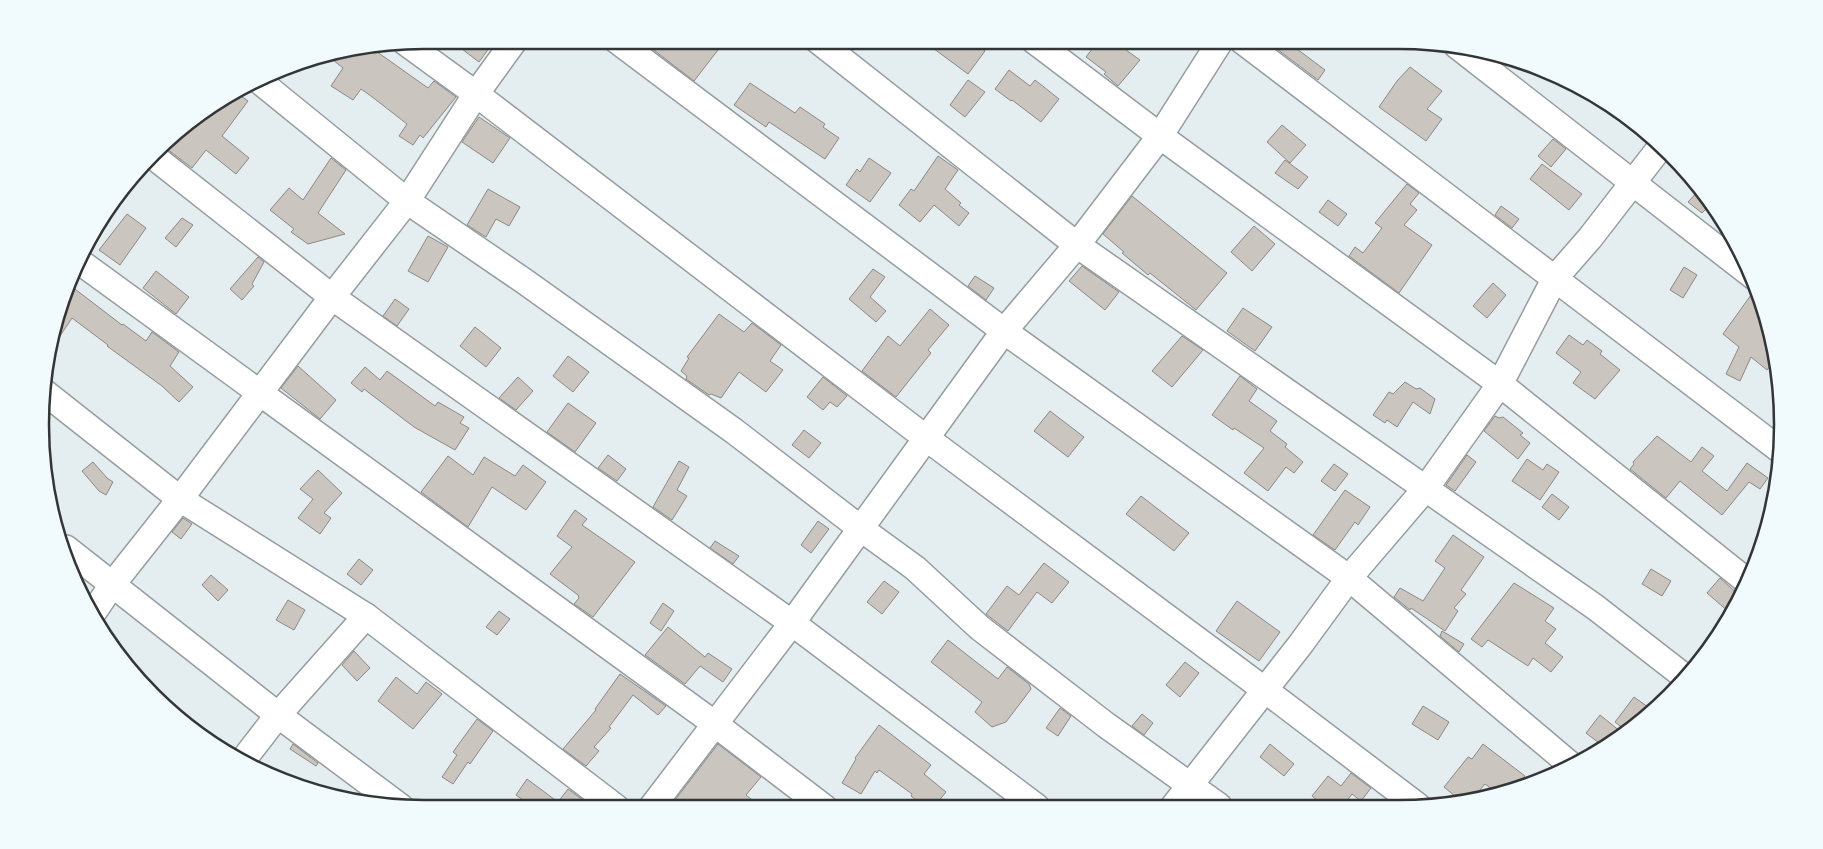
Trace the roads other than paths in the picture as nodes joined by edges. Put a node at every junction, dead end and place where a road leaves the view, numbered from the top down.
1 (415, 49) edge
2 (508, 49) edge
3 (628, 49) edge
4 (828, 49) edge
5 (1045, 49) edge
6 (1215, 49) edge
7 (1253, 49) edge
8 (1469, 56) edge
9 (264, 85) edge
10 (476, 94) junction
11 (1160, 136) junction
12 (1657, 152) edge
13 (158, 160) edge
14 (1634, 182) junction
15 (407, 201) junction
16 (1077, 244) junction
17 (1738, 264) edge
18 (85, 265) edge
19 (1555, 278) junction
20 (332, 297) junction
21 (1004, 331) junction
22 (1500, 384) junction
23 (260, 393) junction
24 (50, 397) edge
25 (926, 438) junction
26 (1773, 445) edge
27 (1426, 488) junction
28 (180, 500) junction
29 (860, 528) junction
30 (72, 553) edge
31 (1742, 577) edge
32 (1349, 578) junction
33 (112, 585) junction
34 (97, 608) edge
35 (366, 616) junction
36 (792, 622) junction
37 (1680, 673) edge
38 (1265, 690) junction
39 (278, 715) junction
40 (715, 724) junction
41 (247, 755) edge
42 (1566, 761) edge
43 (1190, 786) junction
44 (389, 798) edge
45 (607, 800) edge
46 (657, 800) edge
47 (815, 800) edge
48 (1028, 800) edge
49 (1179, 800) edge
50 (1210, 800) edge
51 (1410, 800) edge

1 - 10 street
2 - 10 street
3 - 21 street
4 - 16 street
5 - 11 street
6 - 11 street
7 - 19 street
8 - 14 street
9 - 15 street
10 - 15 street
10 - 25 street
11 - 16 street
11 - 22 street
12 - 14 street
13 - 20 street
14 - 17 street
14 - 19 street
15 - 20 street
15 - 29 street
16 - 21 street
16 - 27 street
18 - 23 street
19 - 22 street
19 - 26 street
20 - 23 street
20 - 36 street
21 - 25 street
21 - 32 street
22 - 27 street
22 - 31 street
23 - 28 street
23 - 40 street
24 - 28 street
25 - 29 street
25 - 38 street
27 - 32 street
27 - 37 street
28 - 33 street
28 - 35 street
29 - 36 street
29 - 43 street
30 - 33 street
32 - 38 street
32 - 42 street
33 - 34 street
33 - 39 street
35 - 39 street
35 - 45 street
36 - 40 street
36 - 48 street
38 - 43 street
38 - 51 street
39 - 41 street
39 - 44 street
40 - 46 street
40 - 47 street
43 - 49 street
43 - 50 street

